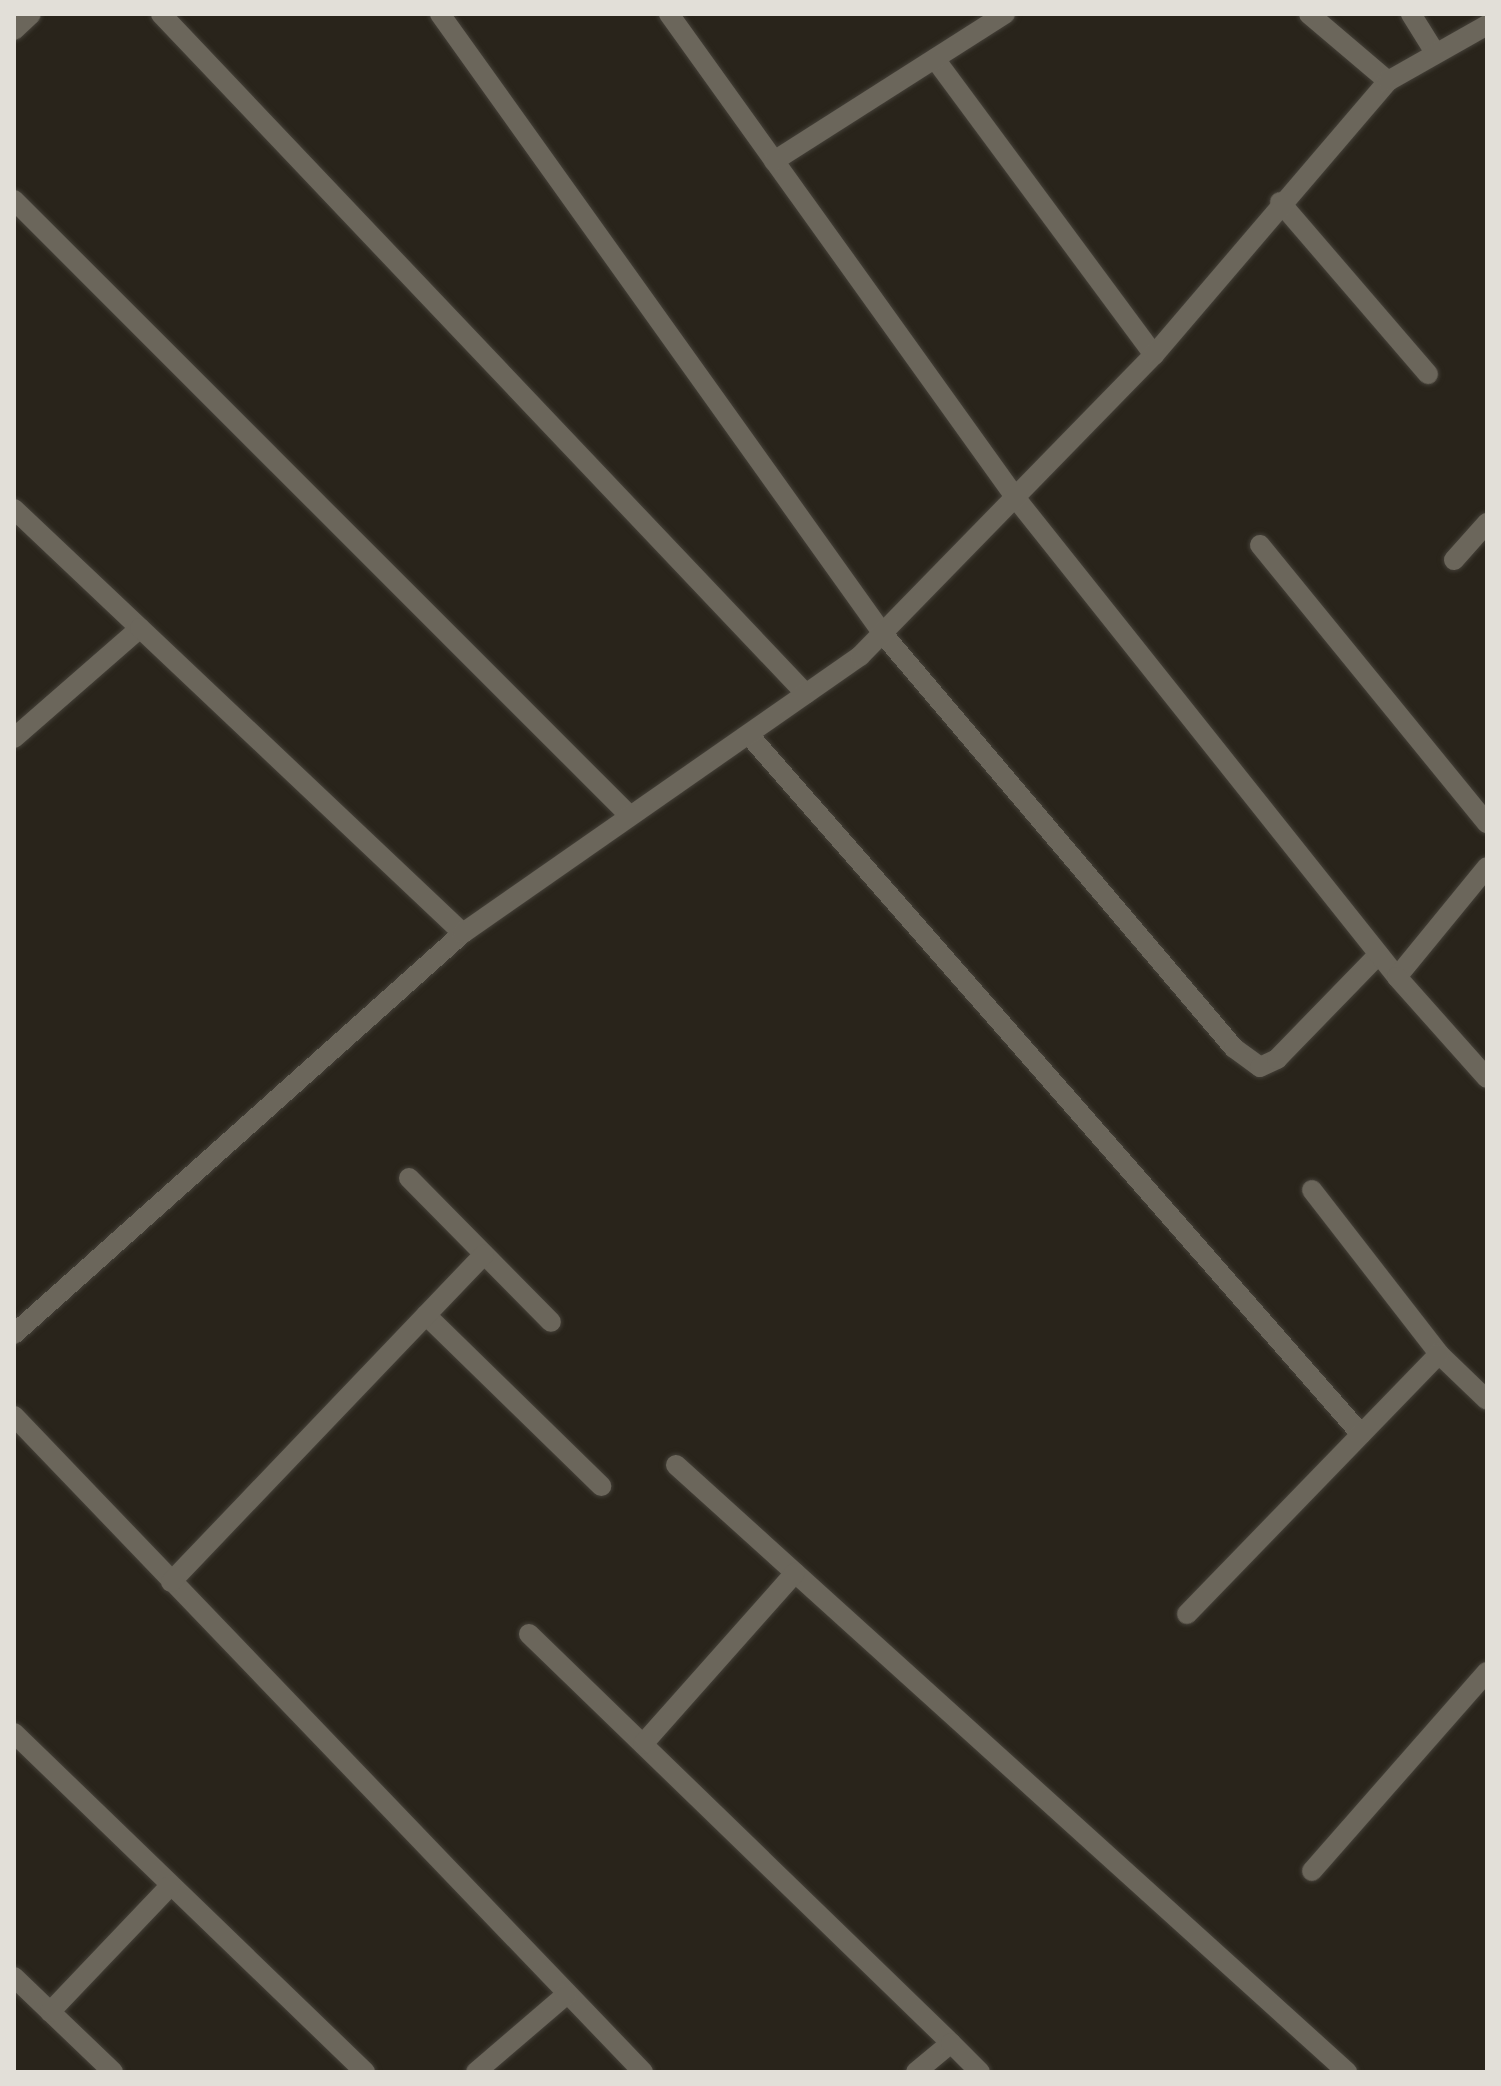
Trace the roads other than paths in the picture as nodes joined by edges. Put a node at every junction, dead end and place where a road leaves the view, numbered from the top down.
1 (31, 14) edge
2 (161, 14) edge
3 (440, 14) edge
4 (669, 14) edge
5 (1005, 14) edge
6 (1309, 14) edge
7 (1411, 14) edge
8 (1487, 25) edge
9 (14, 30) edge
10 (1434, 51) junction
11 (935, 59) junction
12 (1388, 81) junction
13 (774, 161) junction
14 (14, 200) edge
15 (1280, 202) junction
16 (1154, 355) junction
17 (1428, 374) dead end
18 (1018, 501) junction
19 (14, 509) edge
20 (1487, 523) edge
21 (1260, 545) dead end
22 (1454, 560) dead end
23 (140, 628) junction
24 (883, 634) junction
25 (806, 694) junction
26 (749, 735) junction
27 (14, 738) edge
28 (630, 816) junction
29 (1487, 823) edge
30 (1487, 867) edge
31 (463, 933) junction
32 (1379, 954) junction
33 (1397, 977) junction
34 (1487, 1078) edge
35 (409, 1178) dead end
36 (1312, 1190) dead end
37 (484, 1254) junction
38 (426, 1315) junction
39 (551, 1322) dead end
40 (14, 1334) edge
41 (1439, 1354) junction
42 (1487, 1400) edge
43 (14, 1416) edge
44 (1361, 1434) junction
45 (676, 1465) dead end
46 (601, 1486) dead end
47 (795, 1573) junction
48 (171, 1582) junction
49 (1187, 1614) dead end
50 (529, 1634) dead end
51 (1487, 1672) edge
52 (14, 1733) edge
53 (643, 1744) junction
54 (1312, 1871) dead end
55 (171, 1885) junction
56 (14, 1977) edge
57 (567, 1994) junction
58 (50, 2012) junction
59 (951, 2043) junction
60 (113, 2072) edge
61 (365, 2072) edge
62 (476, 2072) edge
63 (643, 2072) edge
64 (916, 2072) edge
65 (980, 2072) edge
66 (1347, 2072) edge

1 - 9 street
2 - 25 street
3 - 24 street
4 - 13 street
5 - 11 street
6 - 12 street
7 - 10 street
8 - 10 street
10 - 12 street
11 - 13 street
11 - 16 street
12 - 15 street
13 - 18 street
14 - 28 street
15 - 16 street
15 - 17 street
16 - 18 street
18 - 24 street
18 - 32 street
19 - 23 street
20 - 22 street
21 - 29 street
23 - 27 street
23 - 31 street
24 - 25 street
24 - 32 street
25 - 26 street
26 - 28 street
26 - 44 street
28 - 31 street
30 - 33 street
31 - 40 street
32 - 33 street
33 - 34 street
35 - 37 street
36 - 41 street
37 - 38 street
37 - 39 street
38 - 46 street
38 - 48 street
41 - 42 street
41 - 44 street
43 - 48 street
44 - 49 street
45 - 47 street
47 - 53 street
47 - 66 street
48 - 57 street
50 - 53 street
51 - 54 street
52 - 55 street
53 - 59 street
55 - 58 street
55 - 61 street
56 - 58 street
57 - 62 street
57 - 63 street
58 - 60 street
59 - 64 street
59 - 65 street

